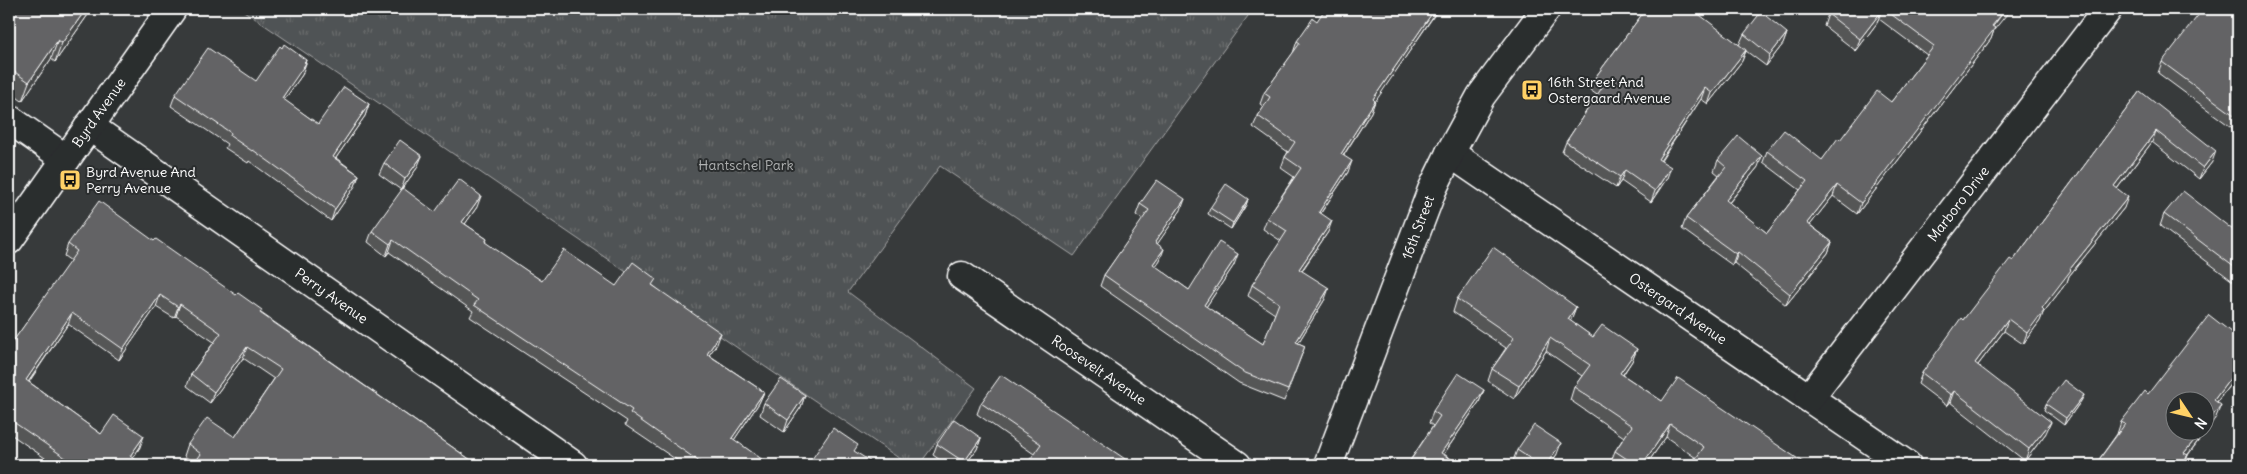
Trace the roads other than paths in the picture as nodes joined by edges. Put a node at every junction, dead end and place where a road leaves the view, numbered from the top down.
1 (172, 9) edge
2 (1546, 9) edge
3 (2108, 9) edge
4 (9, 118) edge
5 (89, 126) junction
6 (1450, 153) junction
7 (66, 159) junction
8 (9, 240) edge
9 (962, 276) dead end
10 (1809, 398) junction
11 (573, 465) edge
12 (1237, 465) edge
13 (1328, 465) edge
14 (1907, 465) edge

1 - 5 street, Byrd Avenue
2 - 6 street, 16th Street
3 - 10 street, Marboro Drive
4 - 7 street
5 - 7 street, Byrd Avenue
5 - 11 street, Perry Avenue
6 - 10 street, Ostergard Avenue
6 - 13 street, 16th Street
7 - 8 street, Byrd Avenue
9 - 12 street, Roosevelt Avenue
10 - 14 street, Ostergard Avenue

